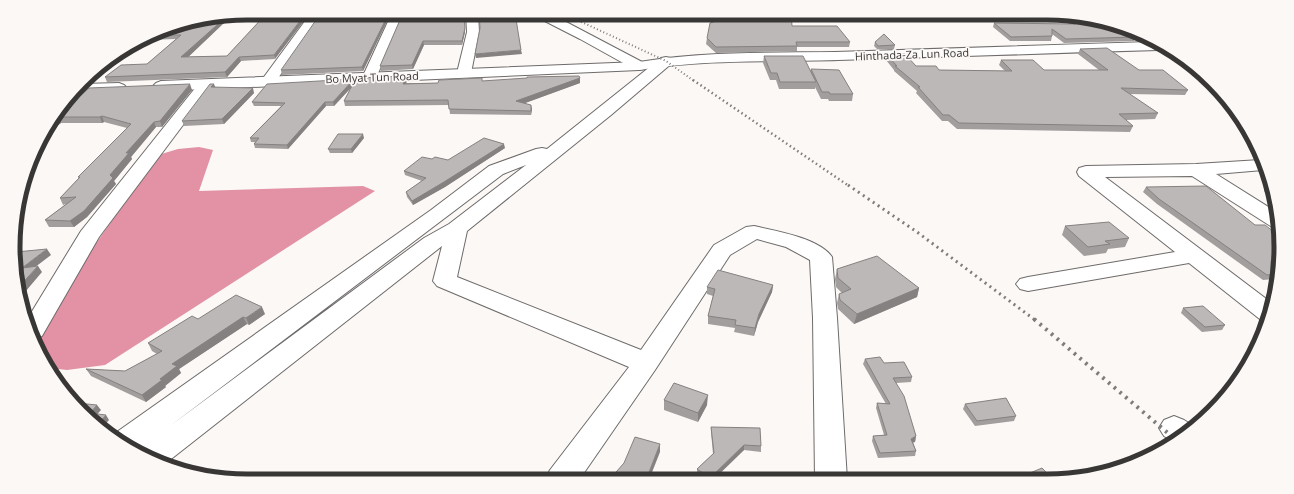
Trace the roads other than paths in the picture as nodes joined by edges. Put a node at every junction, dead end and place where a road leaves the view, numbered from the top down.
1 (312, 20) edge
2 (395, 20) edge
3 (472, 20) edge
4 (553, 20) edge
5 (1153, 46) edge
6 (666, 61) junction
7 (639, 66) junction
8 (464, 73) junction
9 (369, 78) junction
10 (269, 81) junction
11 (205, 85) junction
12 (134, 87) edge
13 (149, 87) edge
14 (83, 89) edge
15 (559, 147) junction
16 (1259, 165) edge
17 (1196, 170) junction
18 (1272, 219) edge
19 (457, 229) junction
20 (1195, 256) junction
21 (1028, 284) dead end
22 (1265, 310) edge
23 (35, 327) edge
24 (646, 363) junction
25 (128, 441) edge
26 (154, 454) edge
27 (565, 474) edge
28 (831, 474) edge

1 - 10 street
2 - 9 street
3 - 8 street
4 - 7 street
5 - 6 street, Hinthada-Za Lun Road
6 - 7 street, Bo Myat Tun Road
6 - 15 street
7 - 8 street, Bo Myat Tun Road
8 - 9 street, Bo Myat Tun Road
9 - 10 street, Bo Myat Tun Road
10 - 11 street, Bo Myat Tun Road
11 - 13 street, Bo Myat Tun Road
11 - 23 street
12 - 14 street
15 - 19 street
15 - 25 street
16 - 17 street
17 - 18 street
17 - 20 street
19 - 24 street
19 - 26 street
20 - 21 street
20 - 22 street
24 - 27 street
24 - 28 street

